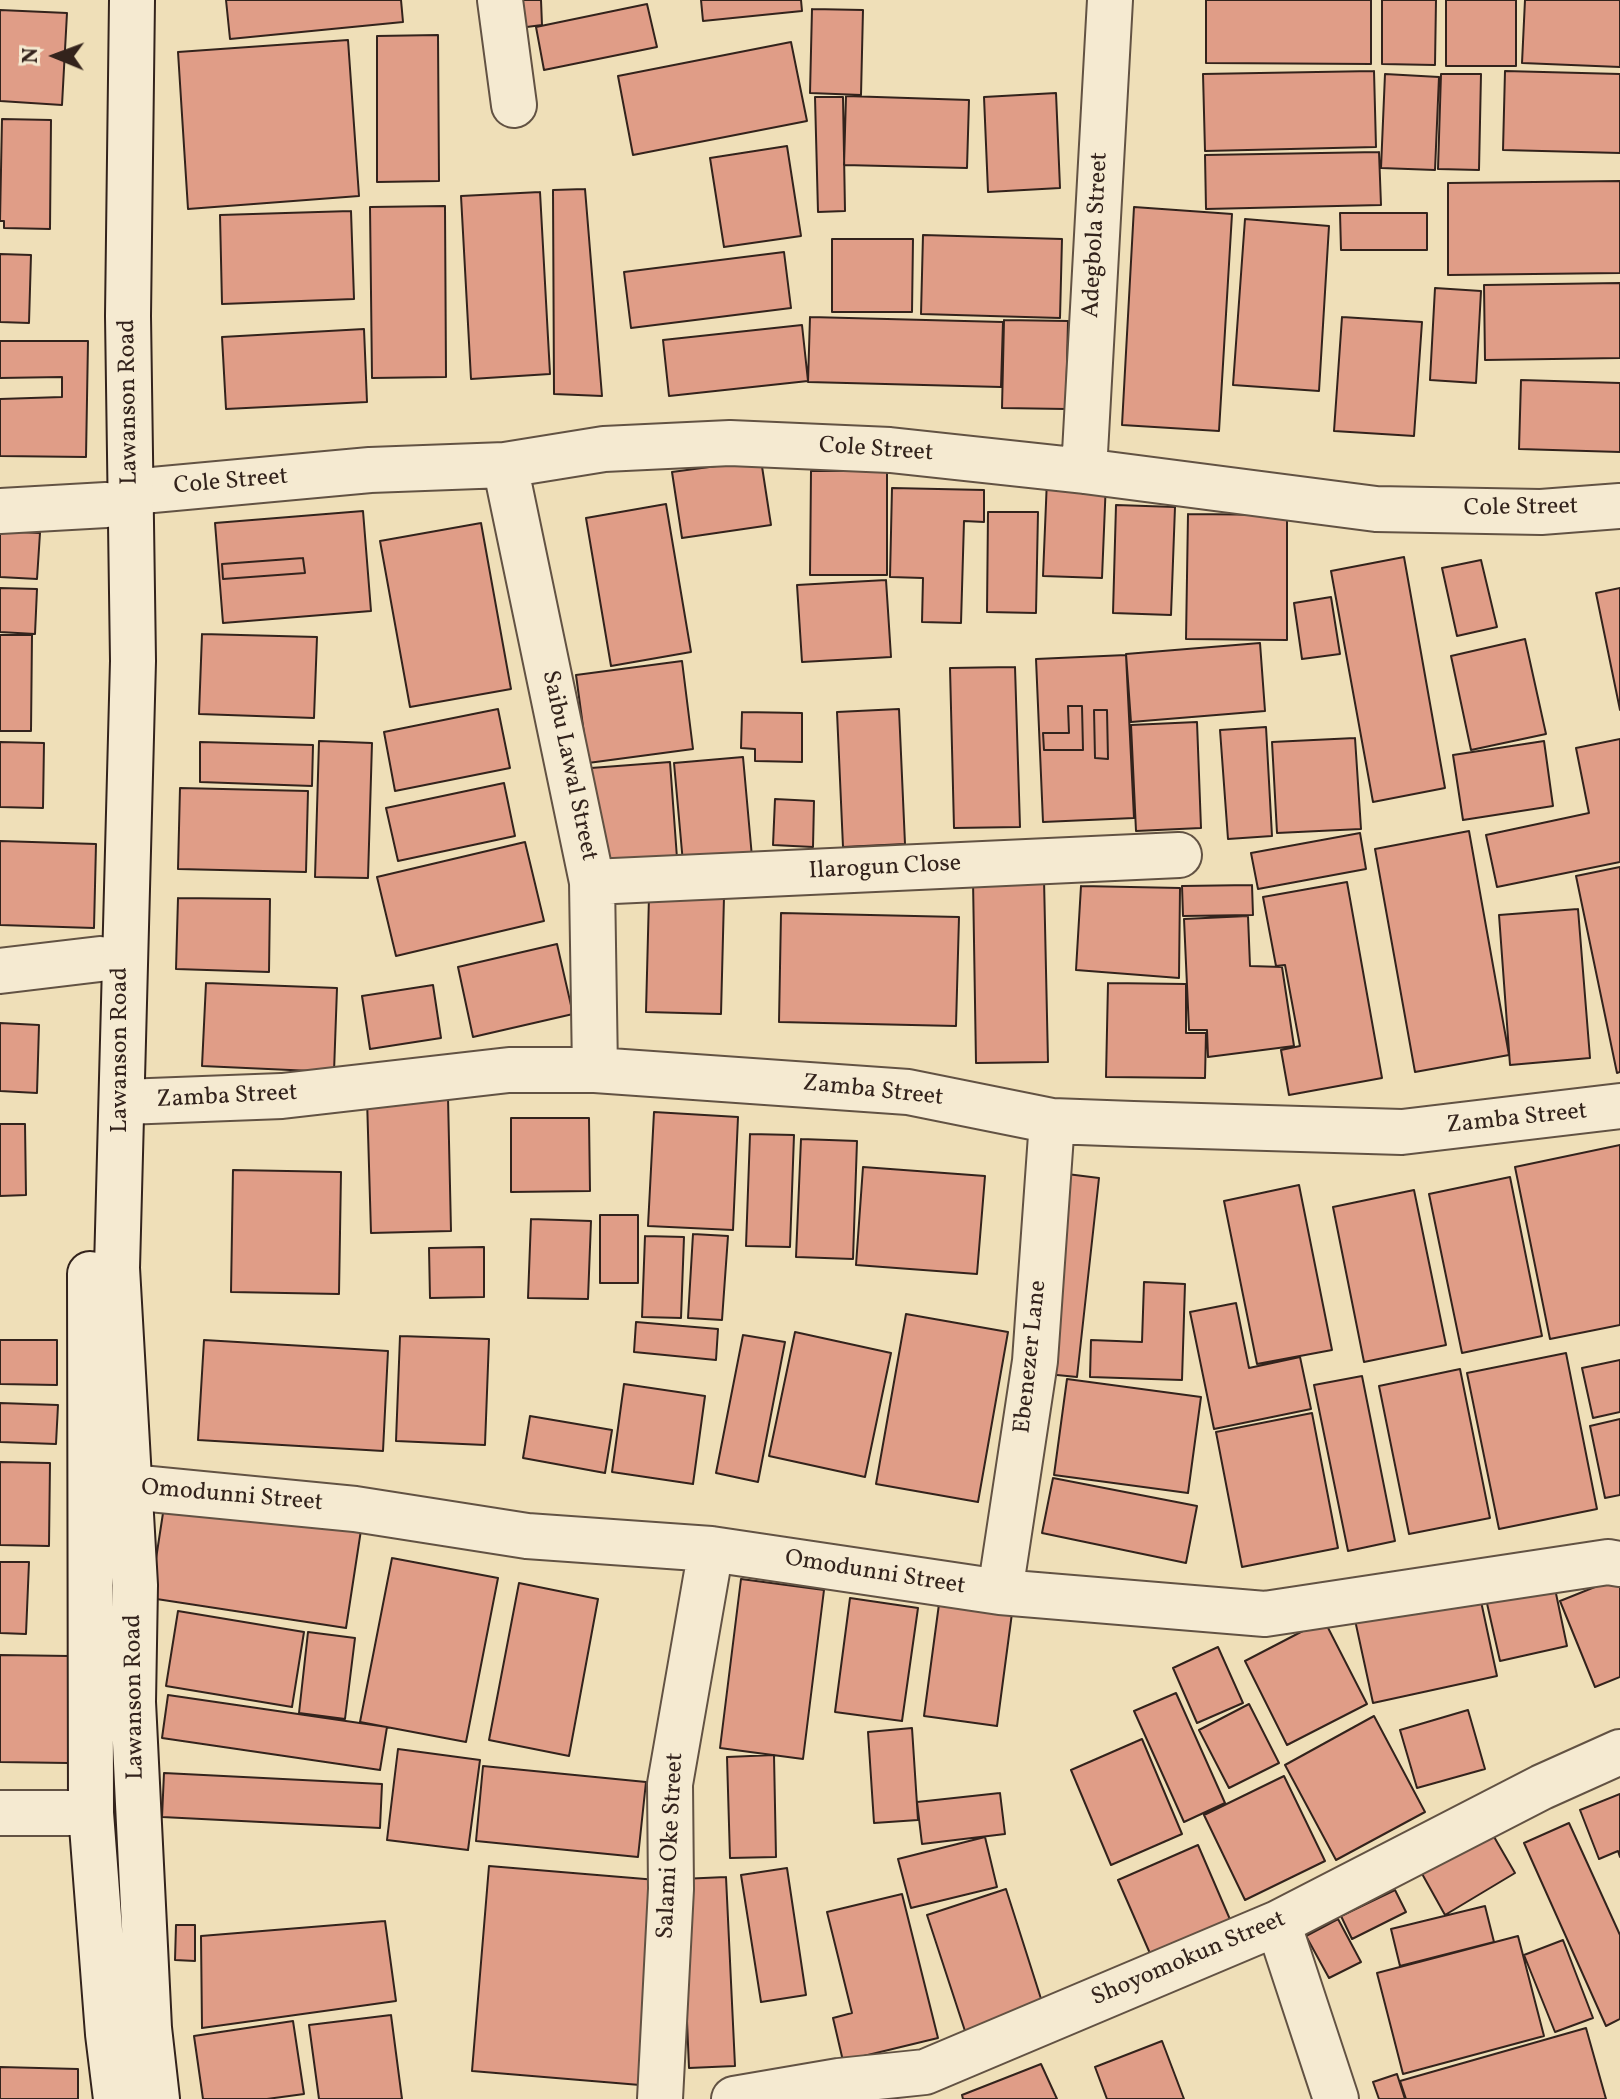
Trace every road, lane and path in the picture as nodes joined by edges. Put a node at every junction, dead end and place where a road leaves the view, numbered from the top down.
1 (102, 0) edge
2 (132, 0) edge
3 (500, 0) edge
4 (1110, 0) edge
5 (514, 105) dead end
6 (505, 465) junction
7 (1084, 471) junction
8 (119, 499) junction
9 (1620, 506) edge
10 (0, 511) edge
11 (1179, 855) dead end
12 (592, 882) junction
13 (100, 959) junction
14 (0, 971) edge
15 (595, 1070) junction
16 (124, 1102) junction
17 (1620, 1106) edge
18 (1052, 1121) junction
19 (130, 1487) junction
20 (711, 1549) junction
21 (1620, 1564) edge
22 (1000, 1592) junction
23 (1620, 1752) edge
24 (0, 1813) edge
25 (91, 1813) junction
26 (1278, 1923) junction
27 (840, 2090) edge
28 (116, 2099) edge
29 (157, 2099) edge
30 (660, 2099) edge
31 (734, 2099) edge
32 (1336, 2099) edge

1 - 8 street, Lawanson Road
2 - 8 street, Lawanson Road
3 - 5 street
4 - 7 street, Adegbola Street
6 - 7 street, Cole Street
6 - 8 street, Cole Street
6 - 12 street, Saibu Lawal Street
7 - 9 street, Cole Street
8 - 10 street, Cole Street
8 - 13 street, Lawanson Road
8 - 16 street, Lawanson Road
11 - 12 street, Ilarogun Close
12 - 15 street, Saibu Lawal Street
13 - 14 street
13 - 25 street, Lawanson Road
15 - 16 street, Zamba Street
15 - 18 street, Zamba Street
16 - 19 street, Lawanson Road
17 - 18 street, Zamba Street
18 - 22 street, Ebenezer Lane
19 - 20 street, Omodunni Street
19 - 29 street, Lawanson Road
20 - 22 street, Omodunni Street
20 - 30 street, Salami Oke Street
21 - 22 street, Omodunni Street
23 - 26 street, Shoyomokun Street
24 - 25 street
25 - 28 street, Lawanson Road
26 - 27 street, Shoyomokun Street
26 - 32 street
27 - 31 street, Shoyomokun Street

